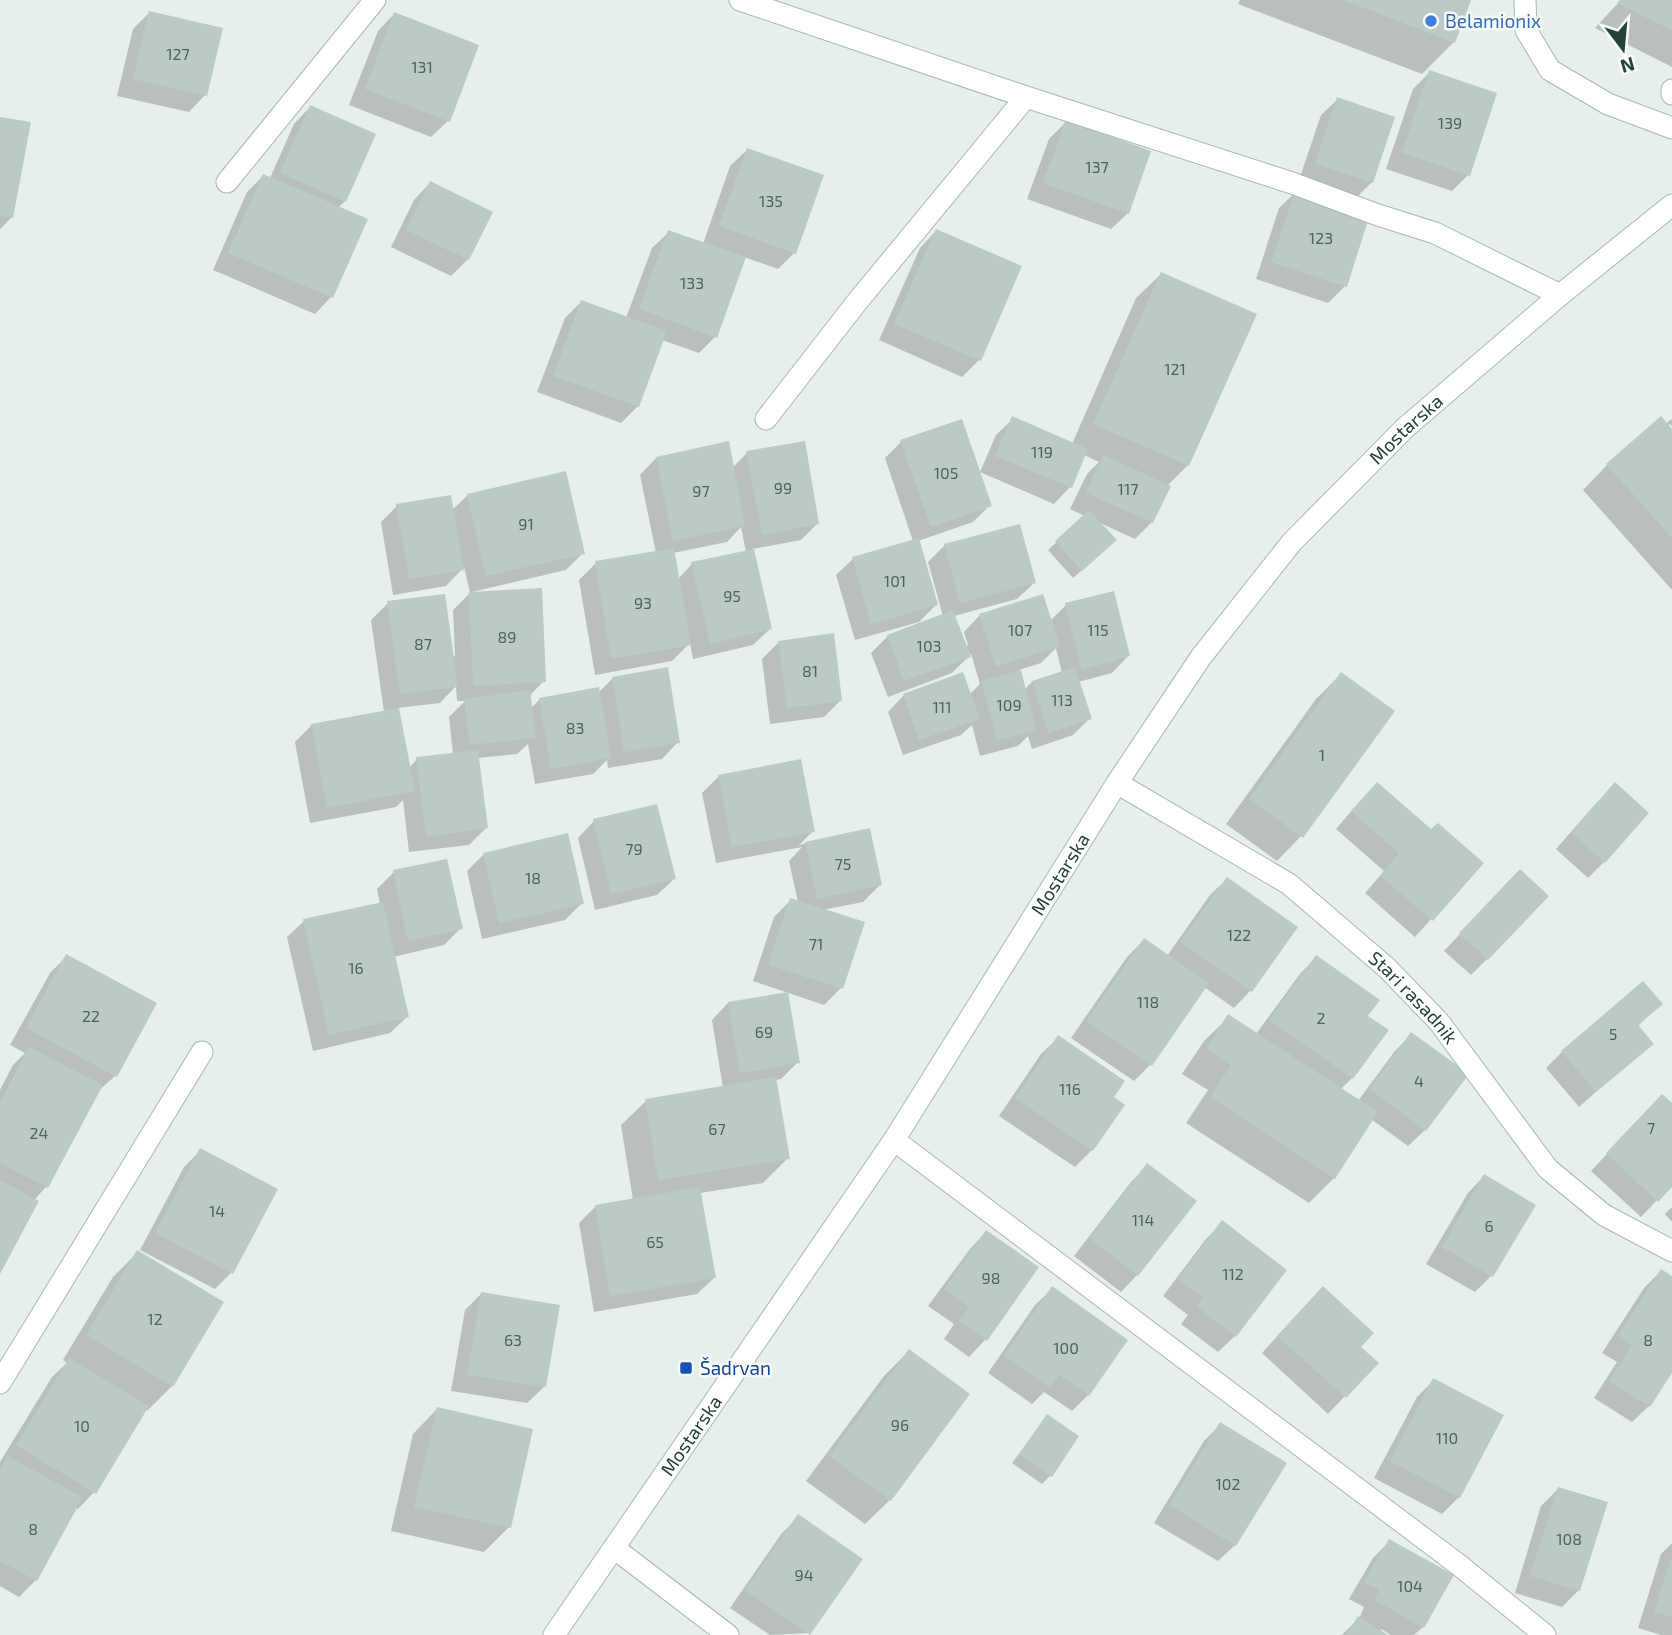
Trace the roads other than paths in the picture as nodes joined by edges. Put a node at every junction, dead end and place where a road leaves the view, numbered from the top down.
1 (375, 0) edge
2 (740, 0) edge
3 (1525, 0) edge
4 (1026, 97) junction
5 (1672, 128) edge
6 (227, 182) dead end
7 (1672, 205) edge
8 (1560, 295) junction
9 (766, 419) dead end
10 (1117, 783) junction
11 (202, 1052) dead end
12 (894, 1140) junction
13 (1672, 1251) edge
14 (0, 1383) edge
15 (614, 1548) junction
16 (554, 1635) edge
17 (727, 1635) edge
18 (1545, 1635) edge

1 - 6 street
2 - 4 street
3 - 5 street
4 - 8 street
4 - 9 street
7 - 8 street, Mostarska
8 - 10 street, Mostarska
10 - 12 street, Mostarska
10 - 13 street, Stari rasadnik
11 - 14 street
12 - 15 street, Mostarska
12 - 18 street
15 - 16 street, Mostarska
15 - 17 street

